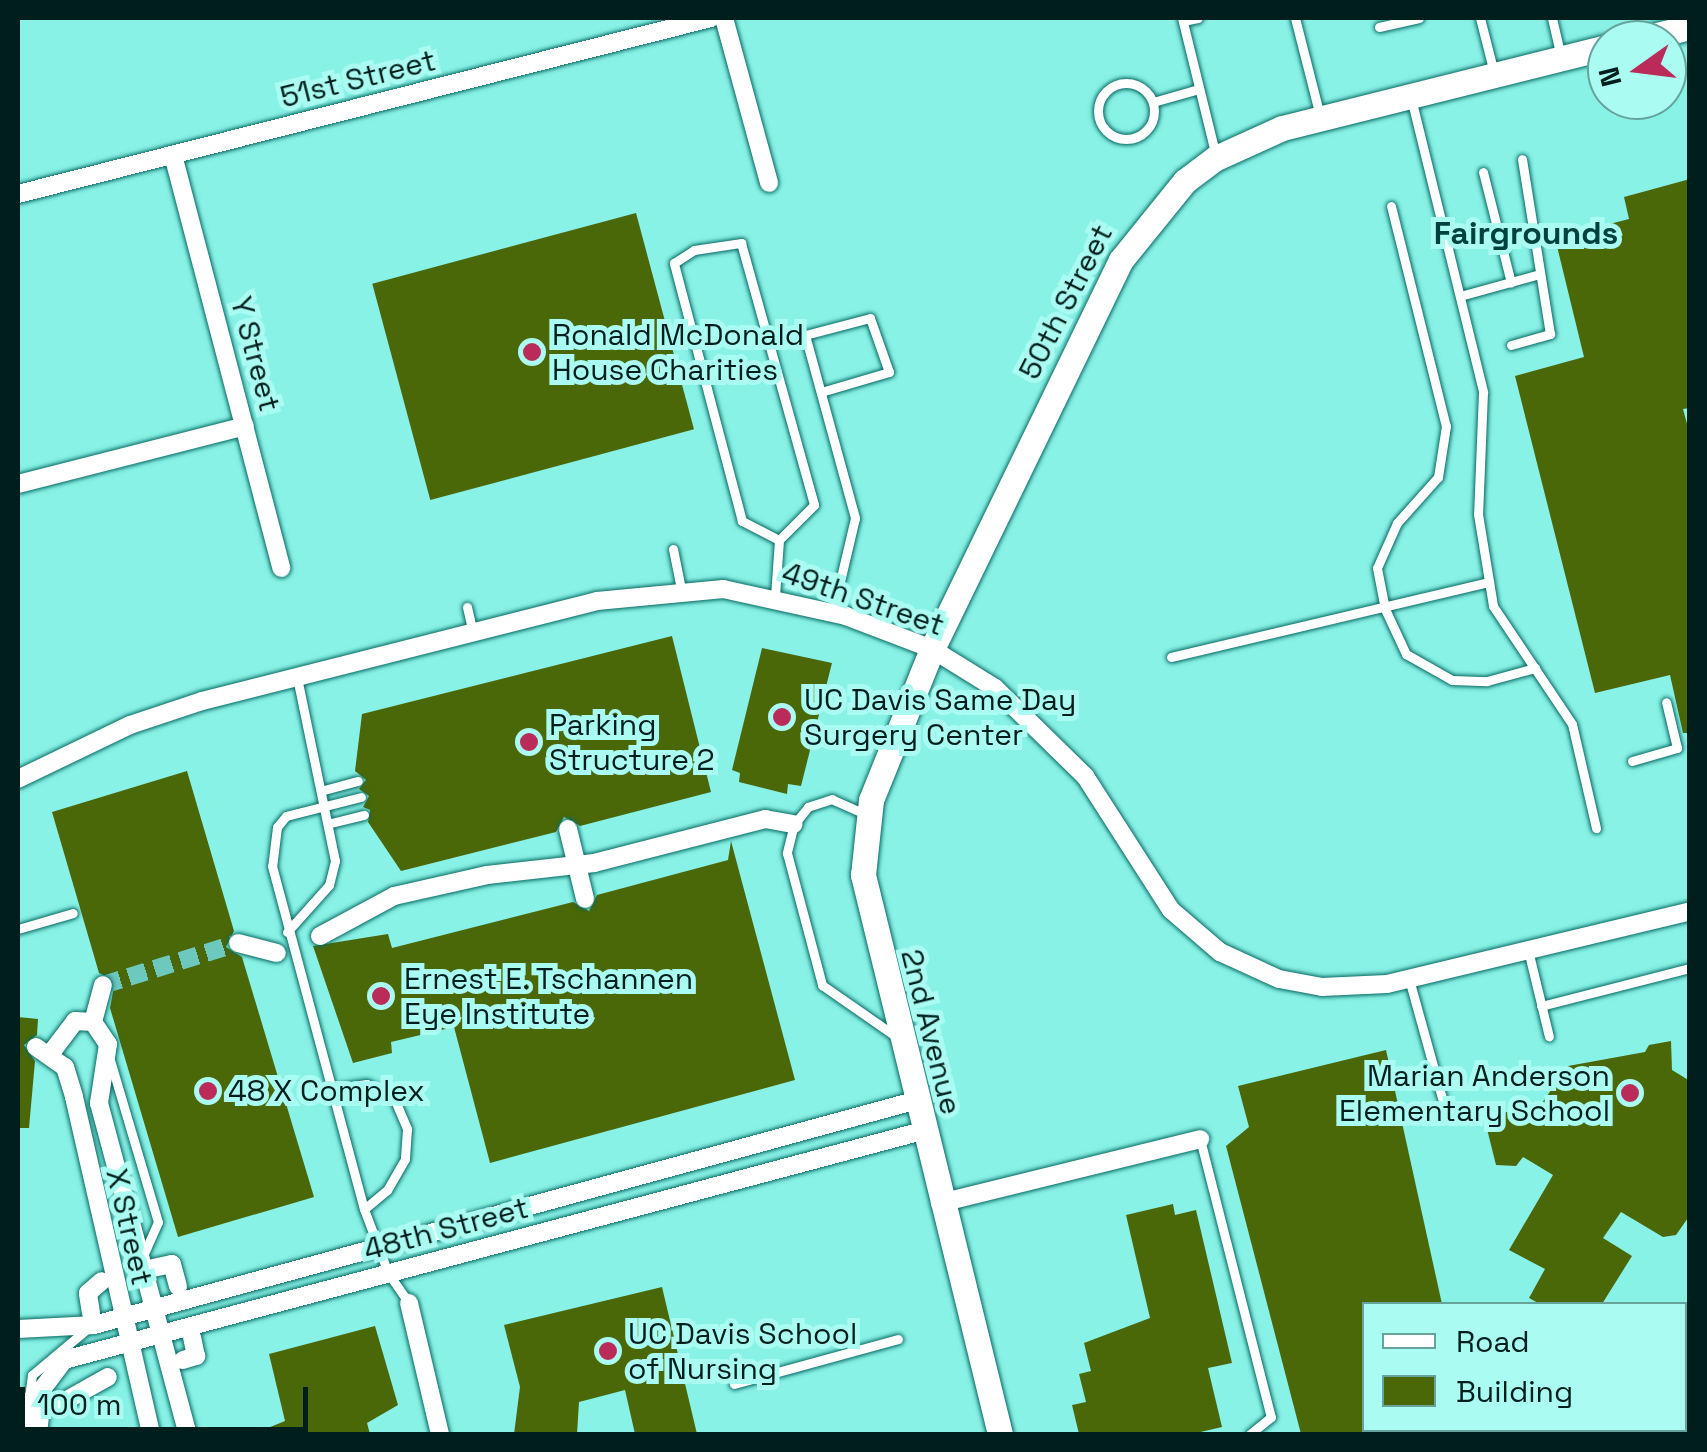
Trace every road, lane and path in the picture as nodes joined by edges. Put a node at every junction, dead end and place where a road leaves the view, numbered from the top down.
1 (711, 18) edge
2 (724, 18) edge
3 (1198, 18) edge
4 (1294, 18) edge
5 (1420, 18) edge
6 (1480, 18) edge
7 (1552, 18) edge
8 (1182, 19) edge
9 (1378, 27) dead end
10 (1587, 52) edge
11 (1562, 58) junction
12 (1495, 75) junction
13 (1199, 89) junction
14 (1410, 96) junction
15 (1152, 102) junction
16 (1321, 118) junction
17 (173, 154) junction
18 (1216, 158) junction
19 (1522, 159) dead end
20 (1483, 172) dead end
21 (768, 184) dead end
22 (18, 194) edge
23 (1391, 206) dead end
24 (1536, 276) junction
25 (1511, 283) junction
26 (1460, 296) junction
27 (1511, 345) dead end
28 (820, 392) junction
29 (245, 426) junction
30 (18, 484) edge
31 (778, 540) junction
32 (673, 550) dead end
33 (281, 568) dead end
34 (1489, 582) junction
35 (680, 589) junction
36 (776, 596) junction
37 (467, 607) dead end
38 (1385, 609) junction
39 (833, 612) junction
40 (473, 632) junction
41 (932, 650) junction
42 (1171, 658) dead end
43 (1535, 668) junction
44 (297, 676) junction
45 (1666, 702) dead end
46 (1632, 761) dead end
47 (18, 780) edge
48 (358, 781) dead end
49 (324, 790) junction
50 (360, 797) dead end
51 (328, 805) junction
52 (364, 815) dead end
53 (868, 815) junction
54 (331, 823) junction
55 (794, 824) junction
56 (568, 828) dead end
57 (1596, 828) dead end
58 (577, 864) junction
59 (584, 899) dead end
60 (1690, 910) edge
61 (72, 913) dead end
62 (18, 929) edge
63 (288, 932) junction
64 (313, 940) dead end
65 (238, 943) tunnel mouth
66 (1528, 950) junction
67 (277, 953) dead end
68 (1690, 968) edge
69 (1409, 979) junction
70 (103, 985) dead end
71 (1541, 1006) junction
72 (94, 1022) junction
73 (1550, 1037) dead end
74 (899, 1038) junction
75 (110, 1060) junction
76 (332, 1089) junction
77 (1442, 1098) dead end
78 (914, 1101) junction
79 (922, 1132) junction
80 (1200, 1139) joint
81 (940, 1203) junction
82 (364, 1209) junction
83 (377, 1249) junction
84 (148, 1263) junction
85 (388, 1273) junction
86 (102, 1281) dead end
87 (178, 1286) dead end
88 (409, 1303) joint
89 (153, 1308) junction
90 (122, 1317) junction
91 (92, 1319) junction
92 (18, 1329) edge
93 (161, 1333) junction
94 (192, 1337) dead end
95 (898, 1339) dead end
96 (128, 1342) junction
97 (196, 1360) dead end
98 (110, 1371) dead end
99 (734, 1384) dead end
100 (27, 1402) edge
101 (35, 1434) edge
102 (151, 1434) edge
103 (188, 1434) edge
104 (440, 1434) edge
105 (1000, 1434) edge
106 (1250, 1434) edge

1 - 17 street, 51st Street
2 - 21 street
3 - 8 lane
4 - 16 lane
5 - 9 lane
6 - 12 lane
7 - 11 lane
8 - 13 lane
10 - 11 street, 50th Street
11 - 12 street, 50th Street
12 - 14 street, 50th Street
13 - 15 lane
13 - 18 lane
14 - 16 street, 50th Street
14 - 26 lane
15 - 15 lane
16 - 18 street, 50th Street
17 - 22 street, 51st Street
17 - 29 street, Y Street
18 - 41 street, 50th Street
19 - 24 lane
20 - 25 lane
23 - 38 lane
24 - 25 lane
24 - 27 lane
25 - 26 lane
26 - 34 lane
28 - 28 lane
28 - 39 lane
29 - 30 street
29 - 33 street, Y Street
31 - 31 lane
31 - 36 lane
32 - 35 lane
34 - 38 lane
34 - 43 lane
35 - 36 street, 49th Street
35 - 40 street, 49th Street
36 - 39 street, 49th Street
37 - 40 lane
38 - 42 lane
38 - 43 lane
39 - 41 street, 49th Street
40 - 44 street, 49th Street
41 - 53 street, 2nd Avenue
41 - 69 street, 49th Street
43 - 57 lane
44 - 47 street, 49th Street
44 - 49 lane
45 - 46 lane
48 - 49 lane
49 - 51 lane
50 - 51 lane
51 - 54 lane
51 - 63 lane
52 - 54 lane
53 - 55 lane
53 - 74 street, 2nd Avenue
54 - 63 lane
55 - 58 street
55 - 74 lane
56 - 58 street
58 - 59 street
58 - 64 street
60 - 66 street, 49th Street
61 - 62 lane
63 - 76 lane
65 - 67 street
66 - 69 street, 49th Street
66 - 71 lane
68 - 71 lane
69 - 77 lane
70 - 72 street
71 - 73 lane
72 - 75 street
72 - 90 street, X Street
74 - 78 street, 2nd Avenue
75 - 84 lane
75 - 84 street
76 - 82 lane
76 - 82 lane
78 - 79 street, 2nd Avenue
78 - 83 street, 48th Street
79 - 81 street, 2nd Avenue
79 - 85 street, 48th Street
80 - 81 street
80 - 106 lane
81 - 105 street, 2nd Avenue
82 - 83 lane
83 - 85 lane
83 - 89 street, 48th Street
84 - 87 street
84 - 89 street
85 - 88 lane
85 - 93 street, 48th Street
86 - 91 street
88 - 104 street
89 - 90 street, 48th Street
89 - 93 street
90 - 91 street, 48th Street
90 - 96 street, X Street
91 - 92 street, 48th Street
91 - 100 lane
93 - 96 street, 48th Street
93 - 103 street
94 - 97 street
95 - 99 lane
96 - 100 street, 48th Street
96 - 102 street, X Street
98 - 100 street
100 - 101 street

